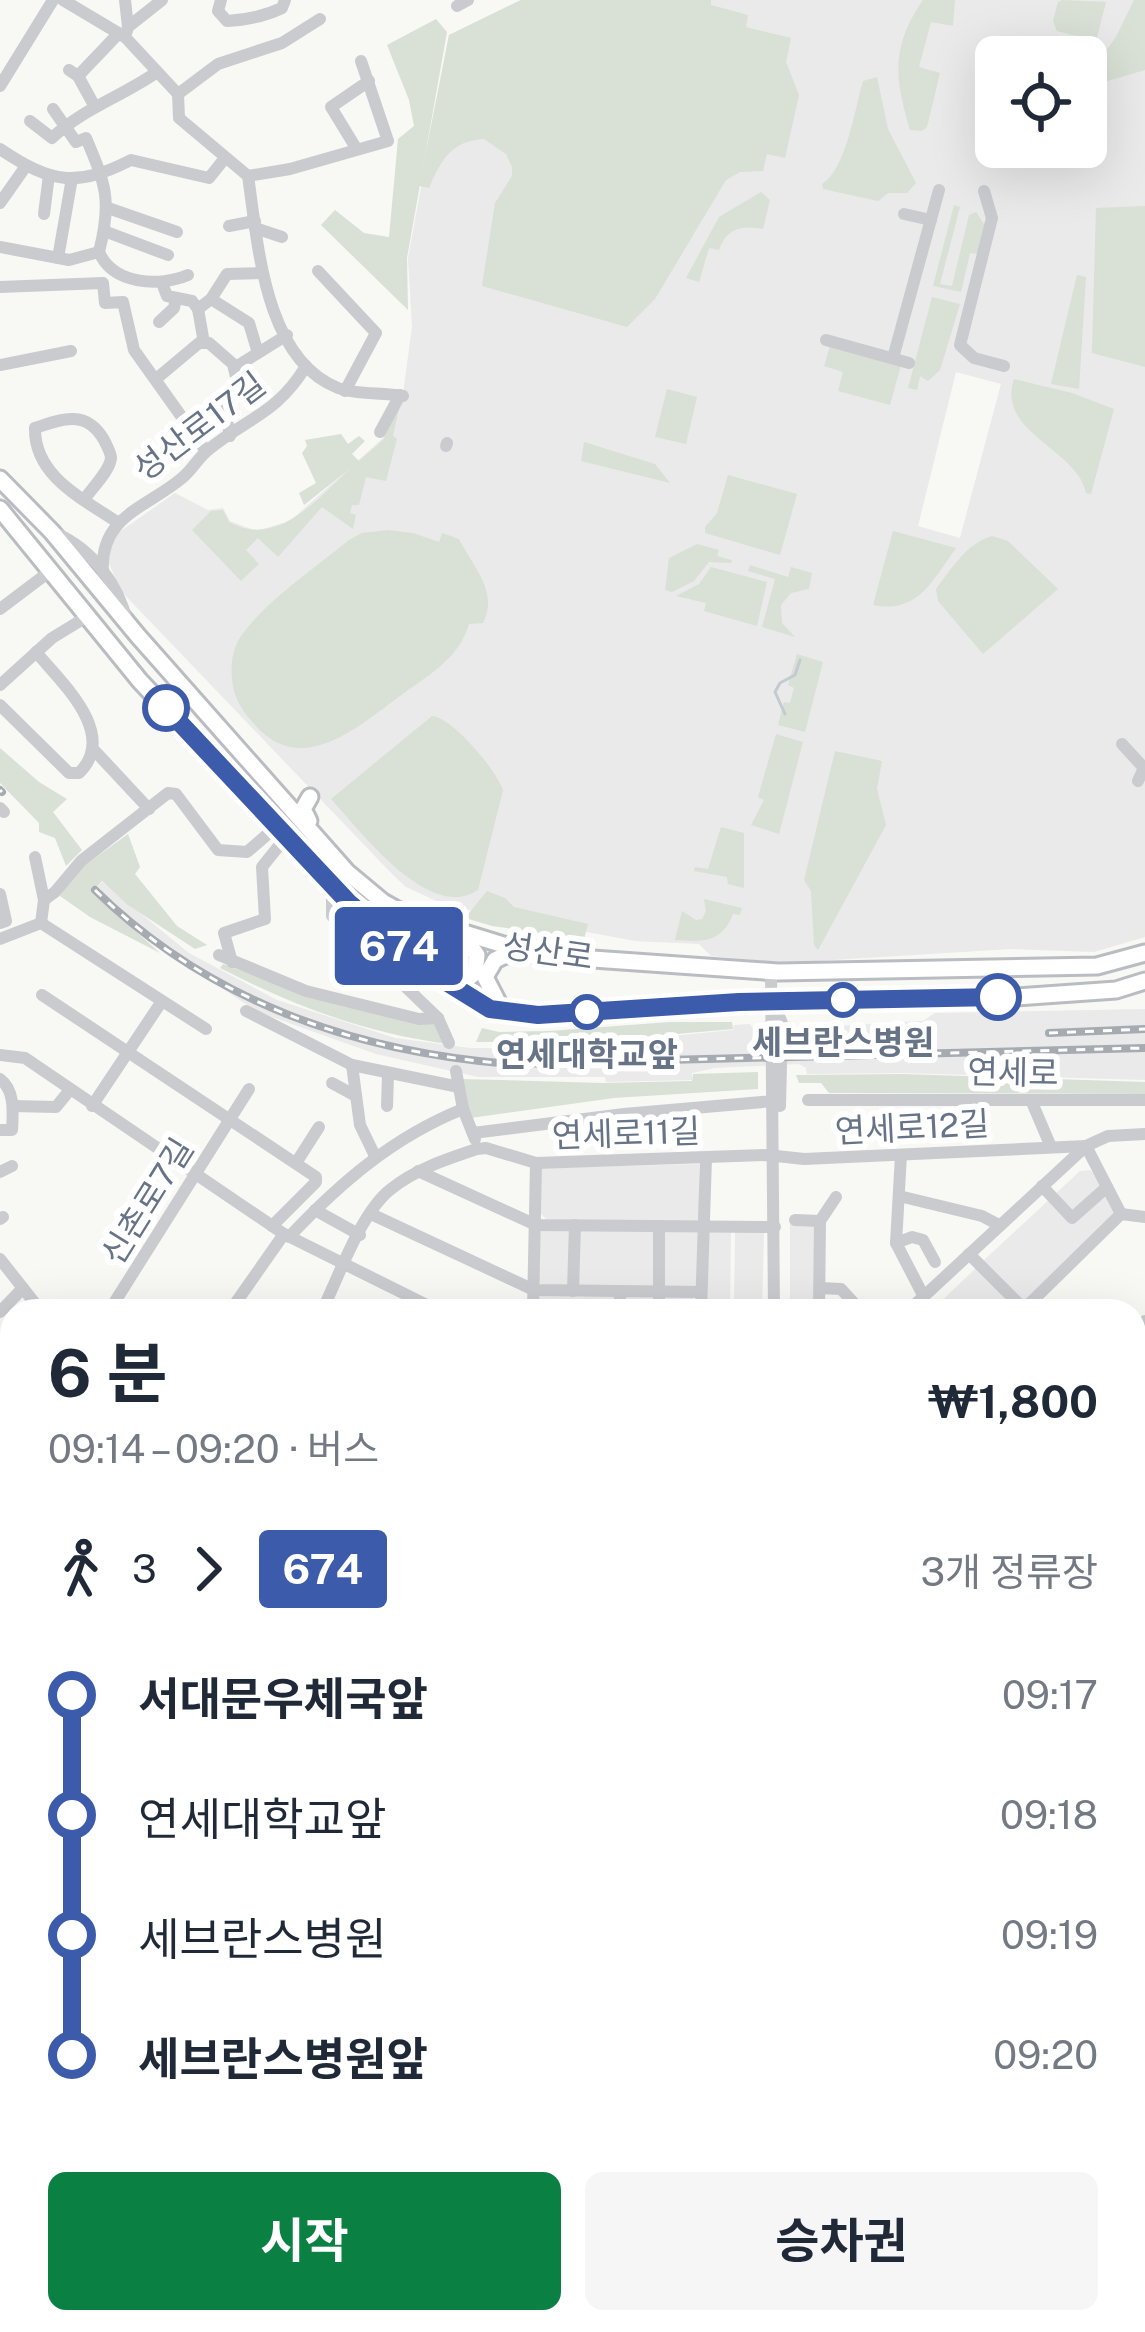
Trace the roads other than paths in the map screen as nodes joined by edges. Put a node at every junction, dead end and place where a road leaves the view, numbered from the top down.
1 (53, 0) edge
2 (62, 0) edge
3 (125, 0) edge
4 (162, 0) edge
5 (221, 0) edge
6 (285, 0) edge
7 (320, 19) dead end
8 (124, 33) junction
9 (361, 61) dead end
10 (157, 72) junction
11 (368, 81) junction
12 (0, 86) edge
13 (178, 94) junction
14 (95, 107) junction
15 (53, 110) dead end
16 (30, 121) dead end
17 (64, 127) junction
18 (356, 148) junction
19 (0, 149) edge
20 (224, 158) junction
21 (26, 166) junction
22 (49, 175) junction
23 (102, 176) junction
24 (248, 176) junction
25 (72, 178) junction
26 (939, 190) dead end
27 (984, 191) dead end
28 (0, 203) edge
29 (108, 208) junction
30 (44, 214) dead end
31 (904, 214) dead end
32 (931, 220) junction
33 (255, 225) junction
34 (229, 226) dead end
35 (104, 231) junction
36 (177, 232) dead end
37 (282, 237) dead end
38 (0, 247) edge
39 (99, 253) junction
40 (169, 255) dead end
41 (58, 258) junction
42 (318, 272) dead end
43 (261, 273) junction
44 (188, 274) dead end
45 (162, 284) junction
46 (0, 287) edge
47 (176, 299) junction
48 (211, 299) junction
49 (198, 309) junction
50 (158, 322) dead end
51 (287, 335) junction
52 (826, 340) dead end
53 (204, 343) junction
54 (71, 350) dead end
55 (258, 353) junction
56 (893, 358) junction
57 (909, 363) dead end
58 (0, 365) edge
59 (306, 366) junction
60 (1004, 366) dead end
61 (156, 379) junction
62 (345, 391) junction
63 (225, 409) dead end
64 (380, 432) dead end
65 (230, 436) junction
66 (206, 451) junction
67 (0, 479) edge
68 (84, 500) junction
69 (2, 515) edge
70 (117, 522) junction
71 (52, 532) junction
72 (49, 572) junction
73 (103, 572) junction
74 (0, 609) edge
75 (88, 616) junction
76 (128, 623) junction
77 (36, 652) junction
78 (0, 685) edge
79 (0, 705) edge
80 (1122, 744) dead end
81 (94, 750) junction
82 (265, 778) junction
83 (1138, 781) dead end
84 (148, 808) junction
85 (281, 832) junction
86 (327, 849) junction
87 (35, 857) dead end
88 (332, 886) junction
89 (0, 900) edge
90 (44, 900) junction
91 (0, 923) edge
92 (41, 923) junction
93 (462, 935) junction
94 (0, 940) edge
95 (516, 950) junction
96 (1145, 952) edge
97 (771, 972) junction
98 (440, 978) junction
99 (1145, 981) edge
100 (1078, 992) junction
101 (1145, 994) edge
102 (42, 995) dead end
103 (161, 1001) junction
104 (772, 1001) junction
105 (246, 1011) dead end
106 (503, 1012) junction
107 (438, 1018) junction
108 (206, 1029) dead end
109 (449, 1043) dead end
110 (126, 1052) junction
111 (0, 1055) edge
112 (352, 1065) junction
113 (456, 1071) dead end
114 (388, 1074) junction
115 (0, 1079) edge
116 (332, 1083) dead end
117 (459, 1087) junction
118 (249, 1089) dead end
119 (69, 1091) junction
120 (354, 1095) junction
121 (808, 1100) dead end
122 (1031, 1100) junction
123 (1145, 1100) edge
124 (770, 1101) junction
125 (13, 1106) junction
126 (92, 1106) junction
127 (387, 1106) dead end
128 (463, 1109) junction
129 (230, 1119) junction
130 (320, 1127) dead end
131 (0, 1130) edge
132 (473, 1133) junction
133 (1145, 1134) edge
134 (1086, 1146) junction
135 (1051, 1147) junction
136 (480, 1149) junction
137 (901, 1155) junction
138 (375, 1156) junction
139 (776, 1156) junction
140 (706, 1158) junction
141 (296, 1163) junction
142 (536, 1163) junction
143 (418, 1172) junction
144 (193, 1175) junction
145 (1042, 1186) junction
146 (1106, 1187) junction
147 (899, 1196) junction
148 (836, 1197) dead end
149 (315, 1210) junction
150 (370, 1214) junction
151 (1121, 1214) junction
152 (1145, 1217) edge
153 (795, 1220) dead end
154 (820, 1221) junction
155 (536, 1225) junction
156 (999, 1225) junction
157 (575, 1226) junction
158 (659, 1226) junction
159 (703, 1226) junction
160 (775, 1227) junction
161 (282, 1232) junction
162 (360, 1235) junction
163 (896, 1243) junction
164 (969, 1254) junction
165 (0, 1259) edge
166 (935, 1262) dead end
167 (344, 1266) junction
168 (22, 1288) junction
169 (820, 1288) junction
170 (534, 1290) junction
171 (574, 1291) junction
172 (620, 1292) junction
173 (659, 1292) junction
174 (701, 1292) junction
175 (924, 1297) junction
176 (12, 1299) edge
177 (31, 1299) edge
178 (117, 1299) edge
179 (238, 1299) edge
180 (328, 1299) edge
181 (414, 1299) edge
182 (534, 1299) edge
183 (620, 1299) edge
184 (659, 1299) edge
185 (701, 1299) edge
186 (774, 1299) edge
187 (820, 1299) edge
188 (851, 1299) edge
189 (922, 1299) edge
190 (1012, 1299) edge
191 (1034, 1299) edge

1 - 12 street
2 - 8 street
3 - 8 street
4 - 8 street
5 - 6 street
7 - 13 street
8 - 10 street
8 - 14 street
9 - 11 street
10 - 13 street
10 - 14 street
11 - 18 street
11 - 18 street
13 - 20 street
14 - 17 street
15 - 17 street
16 - 17 street
17 - 23 street
18 - 24 street
19 - 21 street
20 - 23 street
20 - 24 street
21 - 22 street
21 - 28 street
22 - 25 street
22 - 30 street
23 - 25 street
23 - 29 street
24 - 33 street
25 - 41 street
26 - 32 street
27 - 60 street
29 - 35 street
29 - 36 street
31 - 32 street
32 - 56 street
33 - 34 street
33 - 37 street
33 - 43 street
35 - 39 street
35 - 40 street
38 - 41 street
39 - 41 street
39 - 45 street
42 - 62 street
43 - 48 street
43 - 51 street
44 - 45 street
45 - 47 street
46 - 61 street
47 - 49 street
47 - 50 street
48 - 49 street
48 - 55 street
49 - 53 street
51 - 55 street
51 - 59 street
52 - 56 street
53 - 55 street
53 - 61 street
54 - 58 street
56 - 57 street
59 - 62 street
59 - 65 street, 성산로17길
61 - 66 street
62 - 64 street
63 - 65 street
65 - 66 street, 성산로17길
66 - 70 street, 성산로17길
67 - 71 main road, 성산로
68 - 68 street, 성산로17길
68 - 70 street, 성산로17길
69 - 72 main road, 성산로
70 - 73 street, 성산로17길
71 - 73 street
71 - 76 main road, 성산로
72 - 74 street
72 - 75 main road, 성산로
73 - 76 street
75 - 77 street
75 - 85 main road, 성산로
76 - 82 main road, 성산로
77 - 78 street
77 - 81 street
79 - 81 street
80 - 83 street
81 - 84 street
82 - 86 main road, 성산로
82 - 86 main road
84 - 85 street
84 - 90 street
85 - 88 main road, 성산로
85 - 107 street
86 - 93 main road, 성산로
87 - 90 street
88 - 98 main road, 성산로
88 - 107 street
89 - 91 street
90 - 92 street
92 - 94 street
92 - 103 street
93 - 95 main road, 성산로
93 - 98 main road
95 - 97 main road, 성산로
95 - 106 main road
96 - 97 main road, 성산로
97 - 104 street
98 - 106 main road, 성산로
99 - 100 main road, 성산로
100 - 101 main road
100 - 104 main road, 성산로
102 - 110 street, 신촌로7길
103 - 108 street
103 - 110 street
104 - 106 main road, 성산로
104 - 124 street
104 - 139 street
105 - 112 street
107 - 109 street
110 - 126 street
110 - 129 street, 신촌로7길
111 - 119 street
112 - 114 street
112 - 120 street
113 - 117 street
114 - 117 street
114 - 127 street
115 - 125 street
116 - 120 street
117 - 128 street
118 - 129 street, 신촌로7길
119 - 125 street
119 - 126 street
120 - 138 street
121 - 122 street, 연세로
122 - 123 street, 연세로
122 - 135 street, 연세로12길
124 - 132 street
124 - 139 street
125 - 131 street
126 - 144 street
128 - 132 street
128 - 138 street
129 - 141 street, 신촌로7길
129 - 144 street, 신촌로7길
130 - 141 street
132 - 136 street
133 - 134 street, 연세로12길
134 - 135 street, 연세로12길
134 - 145 street
134 - 146 street
135 - 137 street, 연세로12길
136 - 142 street, 연세로11길
136 - 143 street
137 - 139 street, 연세로12길
137 - 147 street
138 - 149 street
139 - 140 street, 연세로11길
139 - 160 street
140 - 142 street, 연세로11길
140 - 159 street
141 - 161 street
142 - 155 street
143 - 150 street
143 - 155 street
144 - 161 street
144 - 178 street, 신촌로7길
145 - 146 street
145 - 156 street
146 - 151 street
147 - 156 street
147 - 163 street
148 - 154 street
149 - 161 street
149 - 162 street
150 - 162 street
150 - 170 street
151 - 152 street
151 - 191 street
153 - 154 street
154 - 169 street
155 - 157 street
155 - 170 street
156 - 164 street
157 - 158 street
157 - 171 street
158 - 159 street
158 - 173 street
159 - 160 street
159 - 174 street
160 - 186 street
161 - 167 street
161 - 179 street
162 - 167 street
163 - 166 street
163 - 175 street
164 - 175 street
164 - 190 street
165 - 168 street
167 - 180 street
167 - 181 street
168 - 176 street
168 - 177 street
169 - 187 street
169 - 188 street
170 - 171 street
170 - 182 street
171 - 172 street
172 - 173 street
172 - 183 street
173 - 174 street
173 - 184 street
174 - 185 street
175 - 189 street

